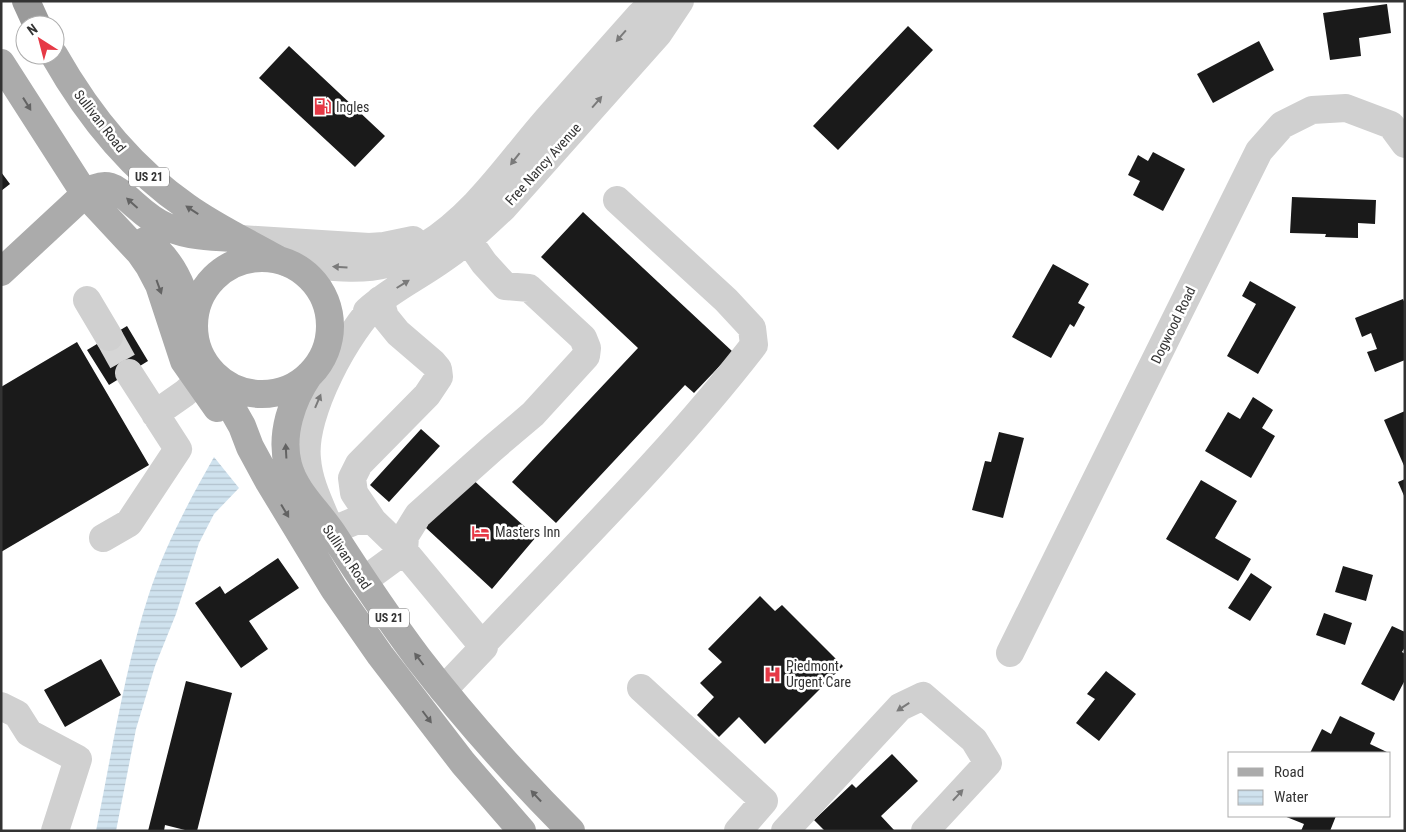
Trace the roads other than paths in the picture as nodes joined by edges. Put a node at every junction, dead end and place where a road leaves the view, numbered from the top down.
1 (25, 1) edge
2 (655, 1) edge
3 (680, 1) edge
4 (32, 15) edge
5 (1, 63) edge
6 (59, 65) edge
7 (1405, 144) edge
8 (85, 194) junction
9 (618, 200) dead end
10 (474, 208) junction
11 (109, 220) junction
12 (241, 239) junction
13 (468, 240) junction
14 (284, 262) junction
15 (1, 272) edge
16 (86, 300) dead end
17 (380, 300) junction
18 (193, 331) junction
19 (109, 337) tunnel mouth
20 (313, 370) junction
21 (129, 373) tunnel mouth
22 (207, 376) junction
23 (155, 414) junction
24 (373, 521) junction
25 (331, 532) junction
26 (103, 538) dead end
27 (404, 551) junction
28 (363, 581) junction
29 (482, 645) junction
30 (1010, 653) dead end
31 (641, 688) dead end
32 (443, 690) junction
33 (1, 706) edge
34 (55, 831) edge
35 (522, 831) edge
36 (570, 831) edge
37 (738, 831) edge
38 (785, 831) edge
39 (925, 831) edge

1 - 4 highway
2 -> 10 street, Free Nancy Avenue
13 -> 3 street, Free Nancy Avenue
5 -> 8 main road, Sullivan Road / US 21
12 -> 6 main road, Sullivan Road / US 21
7 - 30 street, Dogwood Road
8 - 11 main road, Sullivan Road / US 21
12 -> 8 main road
8 - 15 main road
9 - 29 street
10 - 12 street, Free Nancy Avenue
10 -> 14 street, Free Nancy Avenue
11 - 18 main road, Sullivan Road / US 21
11 -> 22 main road, Sullivan Road / US 21
12 - 14 main road, Sullivan Road / US 21
17 -> 13 street, Free Nancy Avenue
13 - 27 street
14 - 18 main road
14 - 20 main road, US 21
16 - 19 street
17 - 20 street, Free Nancy Avenue
17 - 24 street
25 -> 17 street, Free Nancy Avenue
18 - 22 main road, US 21
20 - 22 main road
25 -> 20 main road, Sullivan Road / US 21
21 - 23 street
22 - 23 street
22 -> 35 main road, Sullivan Road / US 21
23 - 26 street
24 - 25 street
24 - 27 street
25 - 28 main road, Sullivan Road / US 21
27 - 28 street
27 - 29 street
32 -> 28 main road, Sullivan Road / US 21
29 - 32 street
31 - 37 street
36 -> 32 main road, Sullivan Road / US 21
33 - 34 street
39 -> 38 street

